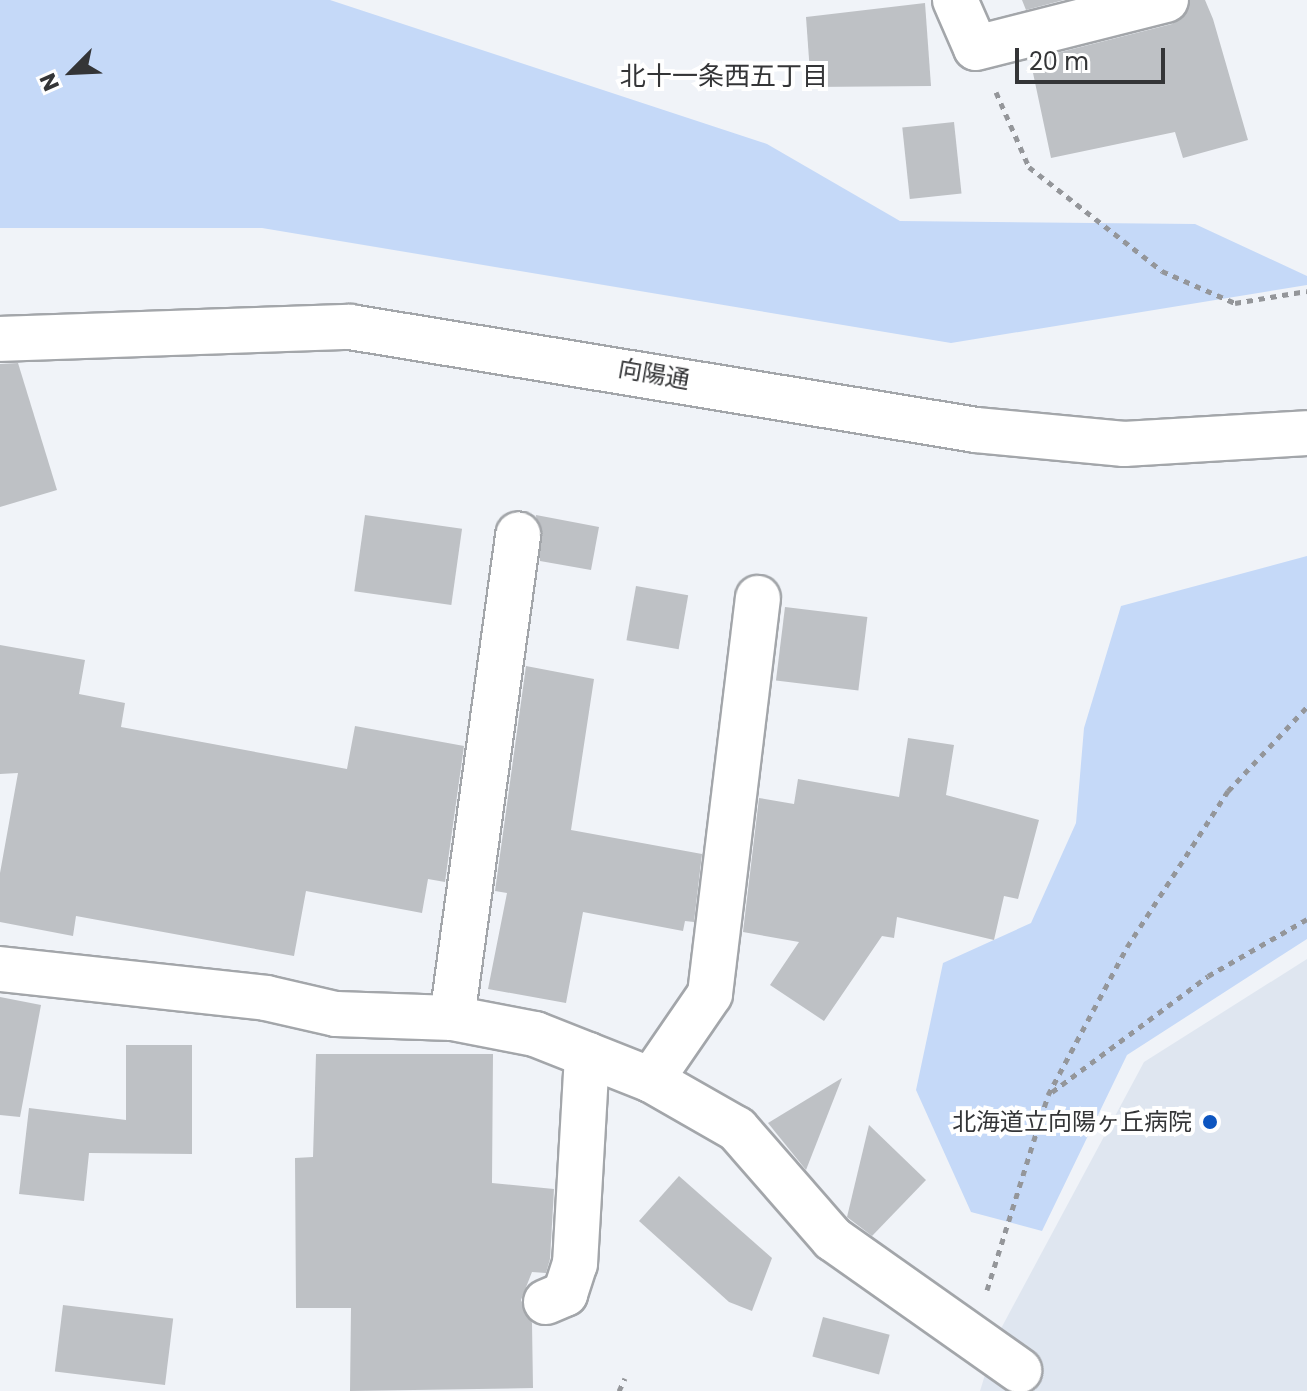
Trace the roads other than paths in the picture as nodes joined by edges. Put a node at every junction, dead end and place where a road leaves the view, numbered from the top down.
1 (955, 0) edge
2 (1166, 0) edge
3 (0, 339) edge
4 (1307, 433) edge
5 (518, 534) dead end
6 (758, 598) dead end
7 (0, 969) edge
8 (452, 1018) junction
9 (587, 1054) junction
10 (651, 1080) junction
11 (546, 1302) dead end
12 (1019, 1370) dead end

1 - 2 street
3 - 4 street, 向陽通
5 - 8 street
6 - 10 street
7 - 8 street
8 - 9 street
9 - 10 street
9 - 11 street
10 - 12 street

